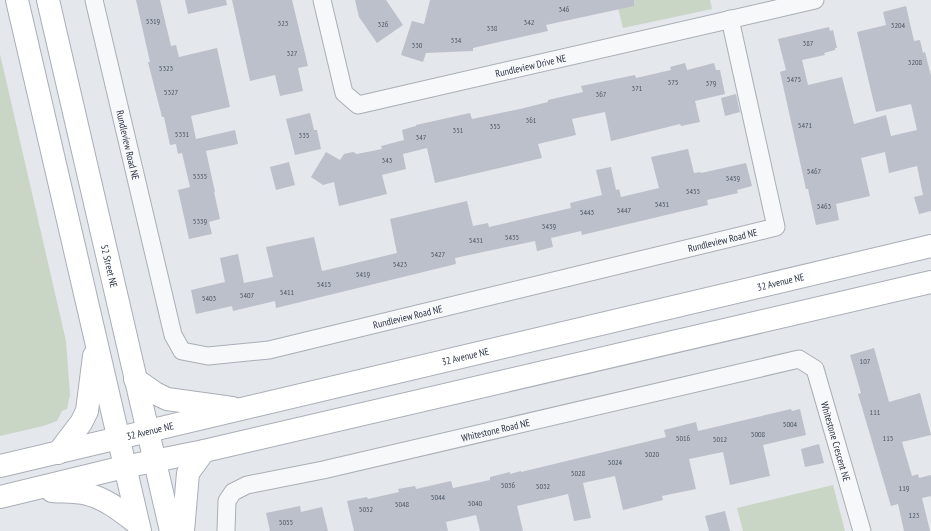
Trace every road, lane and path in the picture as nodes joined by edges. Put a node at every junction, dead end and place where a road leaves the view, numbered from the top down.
1 (17, 0) edge
2 (48, 0) edge
3 (94, 0) edge
4 (322, 0) edge
5 (815, 0) edge
6 (730, 19) junction
7 (931, 246) edge
8 (931, 282) edge
9 (897, 289) junction
10 (931, 290) edge
11 (96, 343) junction
12 (799, 359) joint
13 (135, 379) junction
14 (243, 409) junction
15 (149, 432) junction
16 (118, 438) junction
17 (204, 451) junction
18 (58, 453) junction
19 (156, 461) junction
20 (0, 466) edge
21 (124, 468) junction
22 (31, 490) junction
23 (0, 497) edge
24 (139, 528) edge
25 (172, 531) edge
26 (183, 531) edge
27 (226, 531) edge
28 (862, 531) edge

1 - 11 main road
2 - 13 main road, 52 Street NE
3 - 6 street, Rundleview Road NE
4 - 6 street, Rundleview Drive NE
5 - 6 street, Rundleview Drive NE
7 - 14 main road, 32 Avenue NE
8 - 9 main road
9 - 10 main road
9 - 17 main road
11 - 16 main road
11 - 18 main road
12 - 27 street, Whitestone Road NE
12 - 28 street, Whitestone Crescent NE
13 - 14 main road
13 - 15 main road, 52 Street NE
14 - 15 main road, 32 Avenue NE
15 - 16 main road, 32 Avenue NE
15 - 19 main road, 52 Street NE
16 - 18 main road, 32 Avenue NE
16 - 21 main road
17 - 19 main road
17 - 26 main road
18 - 20 main road, 32 Avenue NE
19 - 21 main road
19 - 25 main road, 52 Street NE
21 - 22 main road
21 - 24 main road
22 - 23 main road
22 - 24 main road

